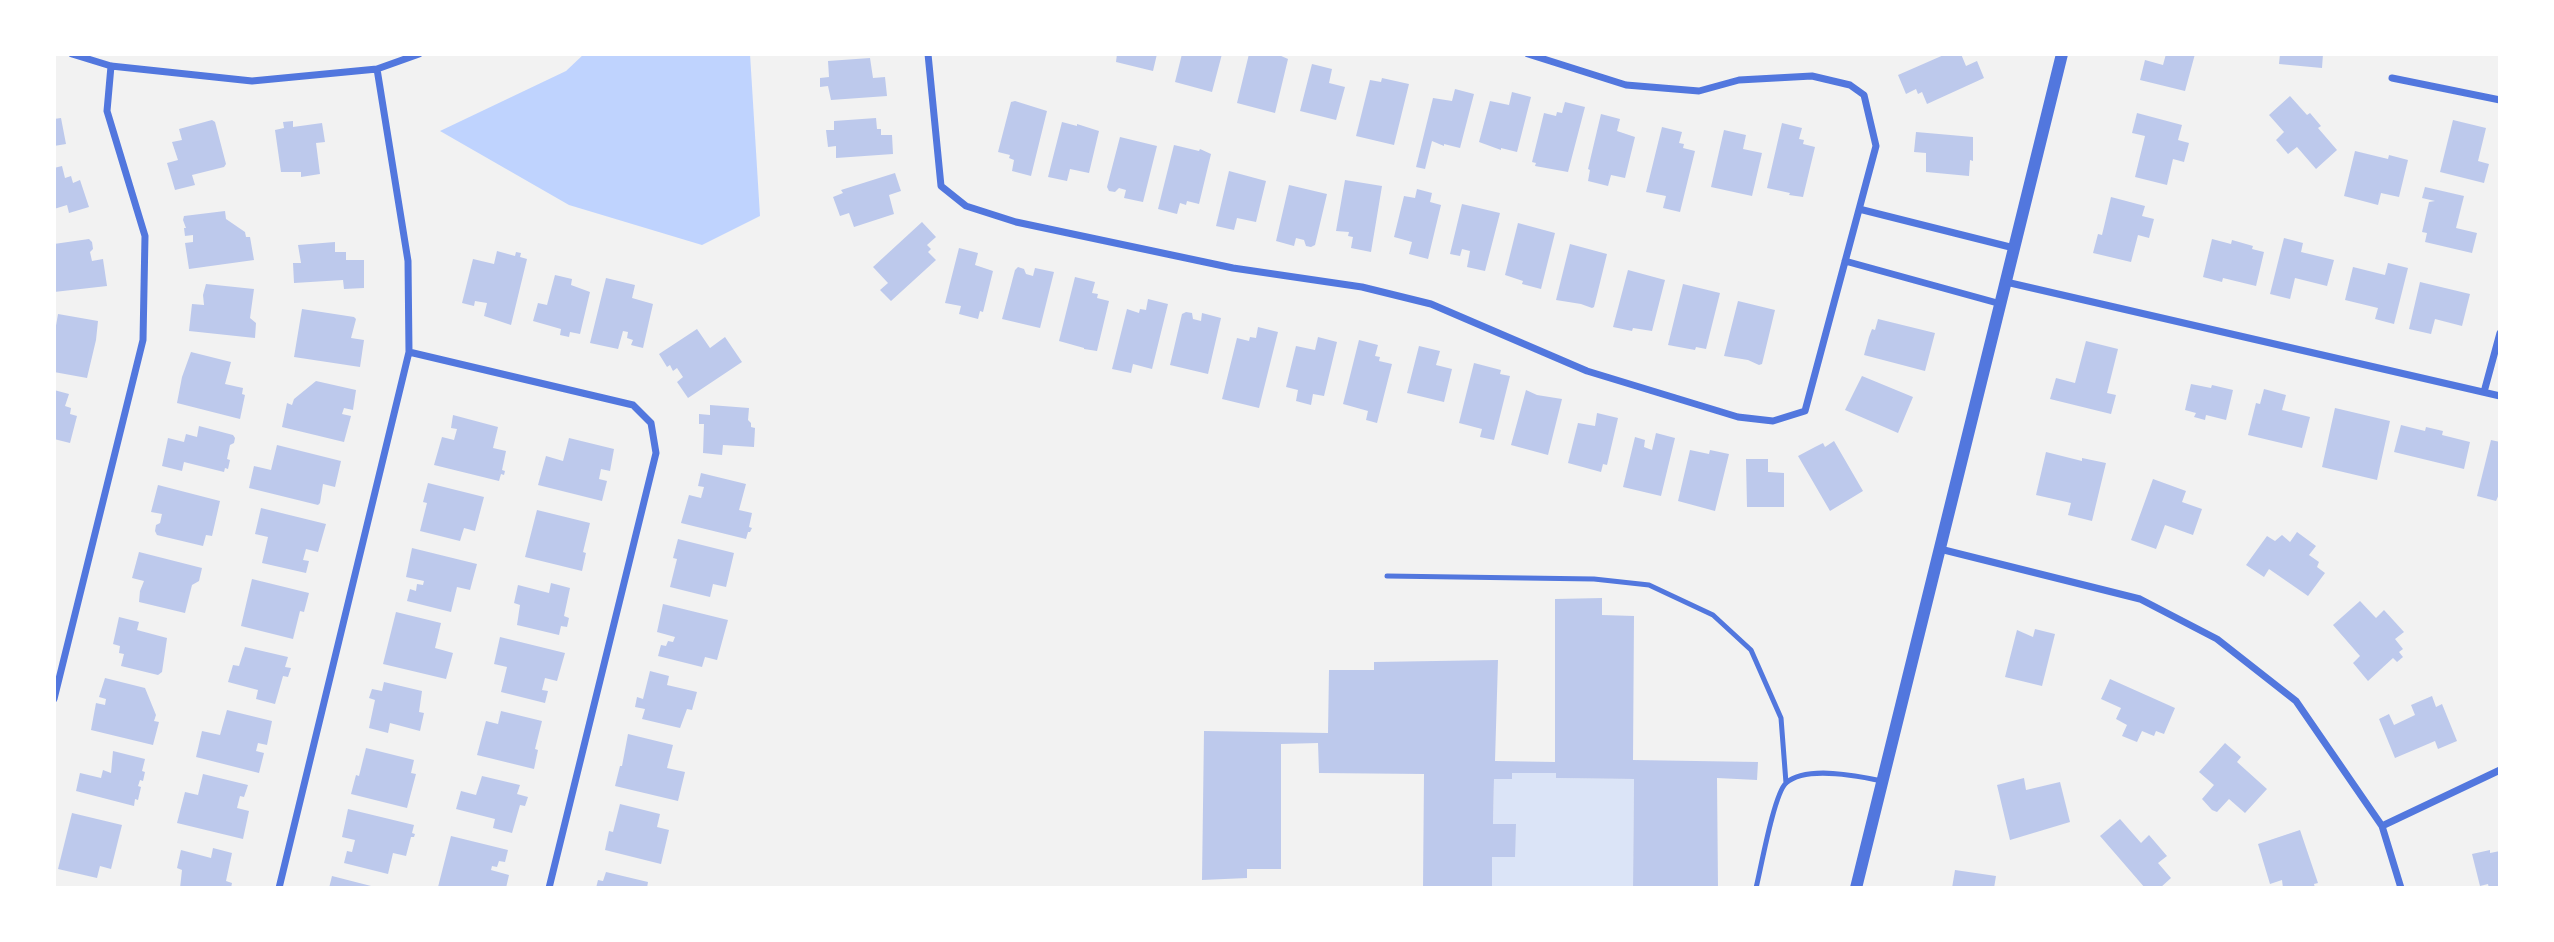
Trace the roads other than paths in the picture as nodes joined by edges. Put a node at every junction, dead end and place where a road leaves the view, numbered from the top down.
1 (72, 54) edge
2 (419, 54) edge
3 (928, 54) edge
4 (1528, 54) edge
5 (2062, 54) edge
6 (111, 66) junction
7 (377, 69) junction
8 (2392, 78) dead end
9 (2500, 100) edge
10 (1859, 209) junction
11 (2014, 248) junction
12 (1845, 261) junction
13 (2006, 282) junction
14 (2001, 304) junction
15 (2500, 333) edge
16 (409, 352) junction
17 (2484, 392) junction
18 (2500, 396) edge
19 (1940, 549) junction
20 (1387, 576) dead end
21 (54, 699) edge
22 (2500, 770) edge
23 (1882, 781) junction
24 (1786, 783) junction
25 (2382, 826) junction
26 (279, 888) edge
27 (549, 888) edge
28 (1756, 888) edge
29 (1856, 888) edge
30 (2401, 888) edge

1 - 6 street
2 - 7 street
3 - 12 street
4 - 10 street
5 - 11 street
6 - 7 street
6 - 21 street
7 - 16 street
8 - 9 street
10 - 11 street
10 - 12 street
11 - 13 street
12 - 14 street
13 - 14 street
13 - 17 street
14 - 19 street
15 - 17 street
16 - 26 street
16 - 27 street
17 - 18 street
19 - 23 street
19 - 25 street
20 - 24 lane
22 - 25 street
23 - 24 lane
23 - 29 street
24 - 28 lane
25 - 30 street

